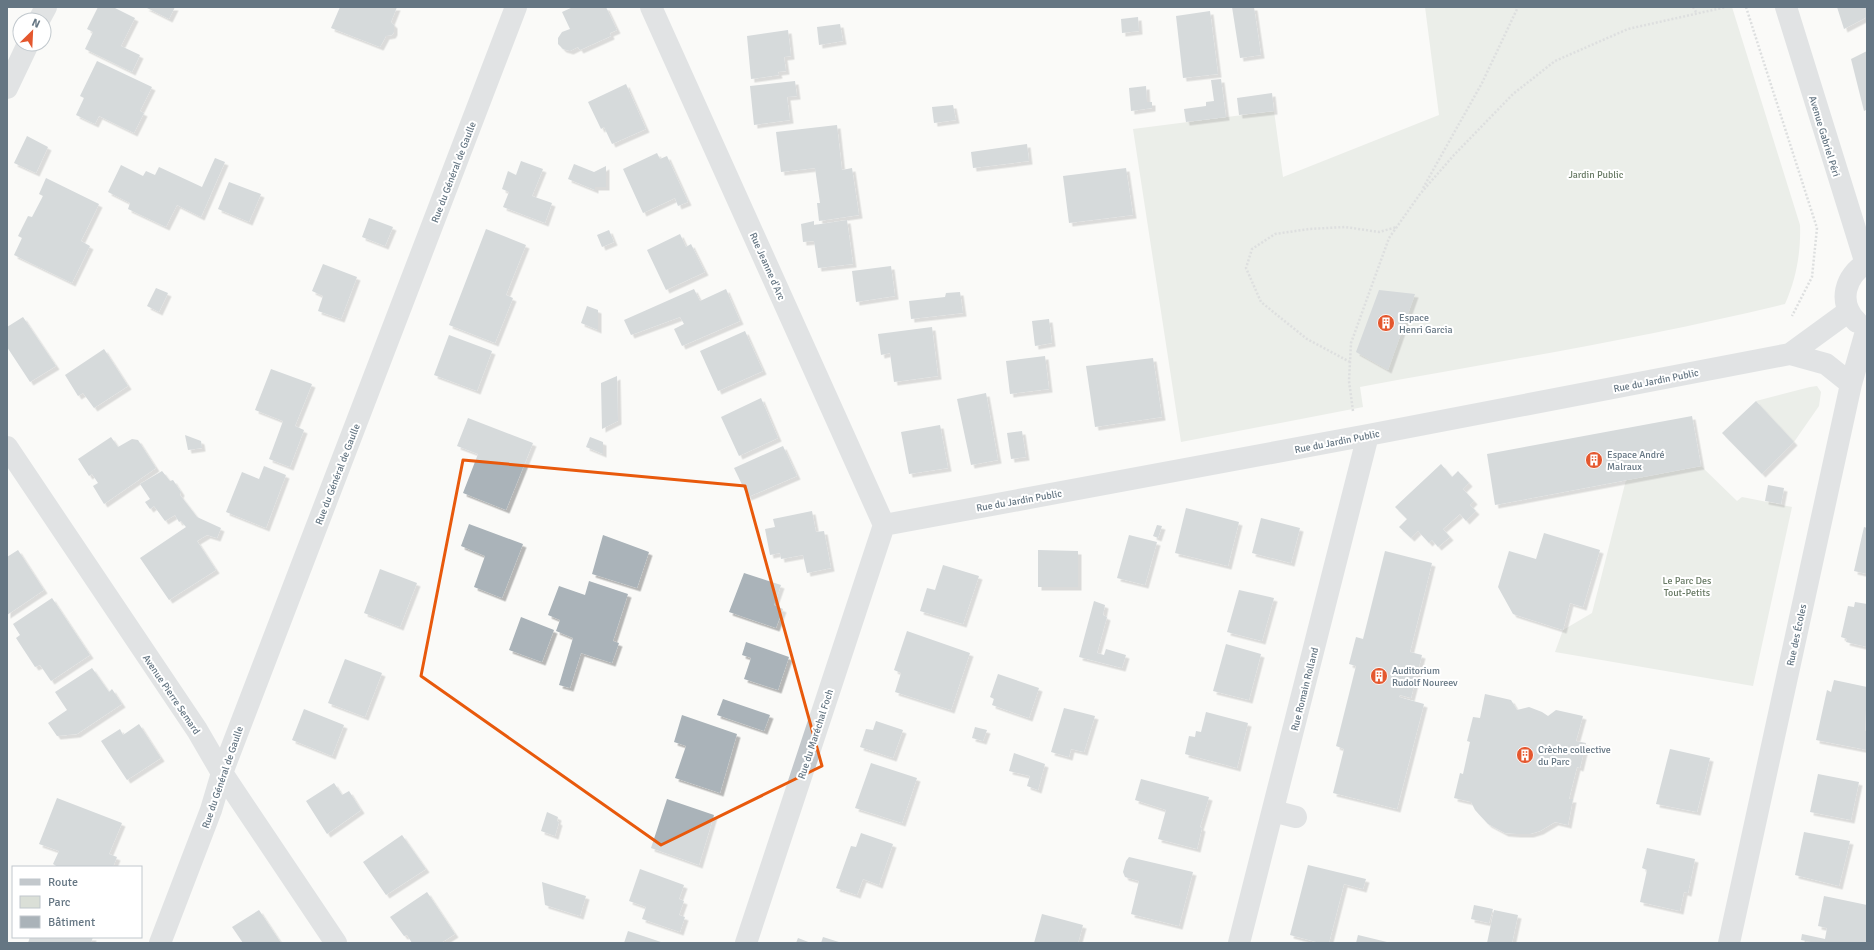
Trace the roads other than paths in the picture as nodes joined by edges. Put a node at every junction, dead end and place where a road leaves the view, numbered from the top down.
1 (516, 7) edge
2 (651, 7) edge
3 (1786, 7) edge
4 (24, 52) edge
5 (7, 88) edge
6 (1867, 264) edge
7 (1849, 311) junction
8 (1867, 328) edge
9 (1790, 354) junction
10 (1851, 384) junction
11 (1363, 436) junction
12 (7, 447) edge
13 (884, 525) junction
14 (222, 773) junction
15 (1273, 811) junction
16 (1296, 817) dead end
17 (160, 943) edge
18 (336, 943) edge
19 (746, 943) edge
20 (1240, 943) edge
21 (1729, 943) edge

1 - 14 street, Rue du Général de Gaulle
2 - 13 street, Rue Jeanne d'Arc
3 - 6 street, Avenue Gabriel Péri
4 - 5 street
6 - 7 street, Avenue Gabriel Péri
7 - 8 street
7 - 9 street, Rue du Jardin Public
8 - 10 street, Rue des Écoles
9 - 10 street, Rue du Jardin Public
9 - 11 street, Rue du Jardin Public
10 - 21 street, Rue des Écoles
11 - 13 street, Rue du Jardin Public
11 - 15 street, Rue Romain Rolland
12 - 14 street, Avenue Pierre Semard
13 - 19 street, Rue du Maréchal Foch
14 - 17 street, Rue du Général de Gaulle
14 - 18 street, Avenue Pierre Semard
15 - 16 street
15 - 20 street, Rue Romain Rolland

